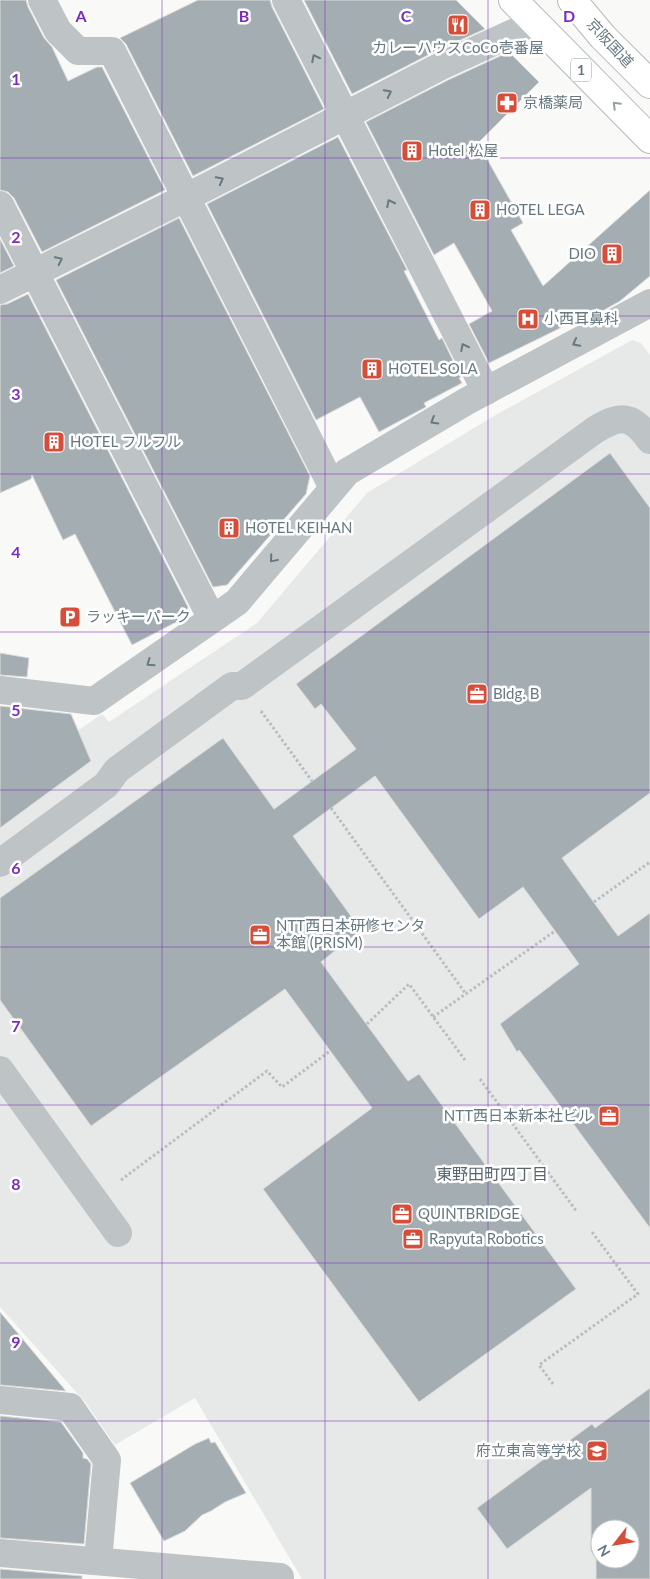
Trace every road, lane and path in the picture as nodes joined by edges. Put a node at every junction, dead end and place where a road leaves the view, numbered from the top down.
1 (42, 0) edge
2 (286, 0) edge
3 (512, 0) edge
4 (572, 0) edge
5 (535, 23) junction
6 (650, 84) edge
7 (344, 115) junction
8 (650, 139) edge
9 (185, 198) junction
10 (0, 205) edge
11 (34, 272) junction
12 (0, 290) edge
13 (648, 308) edge
14 (486, 390) junction
15 (650, 440) edge
16 (333, 488) junction
17 (212, 619) junction
18 (242, 686) junction
19 (0, 690) edge
20 (312, 781) dead end
21 (331, 808) dead end
22 (650, 862) edge
23 (0, 863) edge
24 (594, 902) dead end
25 (555, 931) dead end
26 (466, 994) junction
27 (433, 1017) junction
28 (367, 1024) dead end
29 (330, 1051) dead end
30 (465, 1060) dead end
31 (0, 1070) edge
32 (480, 1079) dead end
33 (94, 1200) junction
34 (577, 1212) dead end
35 (592, 1232) dead end
36 (118, 1233) dead end
37 (553, 1384) dead end
38 (0, 1400) edge
39 (0, 1553) edge
40 (98, 1561) junction
41 (50, 1568) edge
42 (125, 1571) edge
43 (279, 1579) edge

1 - 9 street
7 -> 2 street
3 - 5 highway, 1
4 - 6 highway, 京阪国道
7 -> 5 street
8 -> 5 highway, 1
9 -> 7 street
14 -> 7 street
11 -> 9 street
9 - 16 street
10 - 11 street
11 - 12 street
11 - 17 street
13 -> 14 street
14 -> 16 street
15 - 18 street
16 -> 17 street
17 -> 19 street
18 - 20 path
18 - 23 street
21 - 26 path
22 - 24 path
25 - 26 path
26 - 27 path
27 - 28 path
27 - 30 path
29 - 33 path
31 - 33 street
32 - 34 path
33 - 36 street
35 - 37 path
38 - 40 street
39 - 41 street
40 - 41 street
40 - 42 street
42 - 43 street

